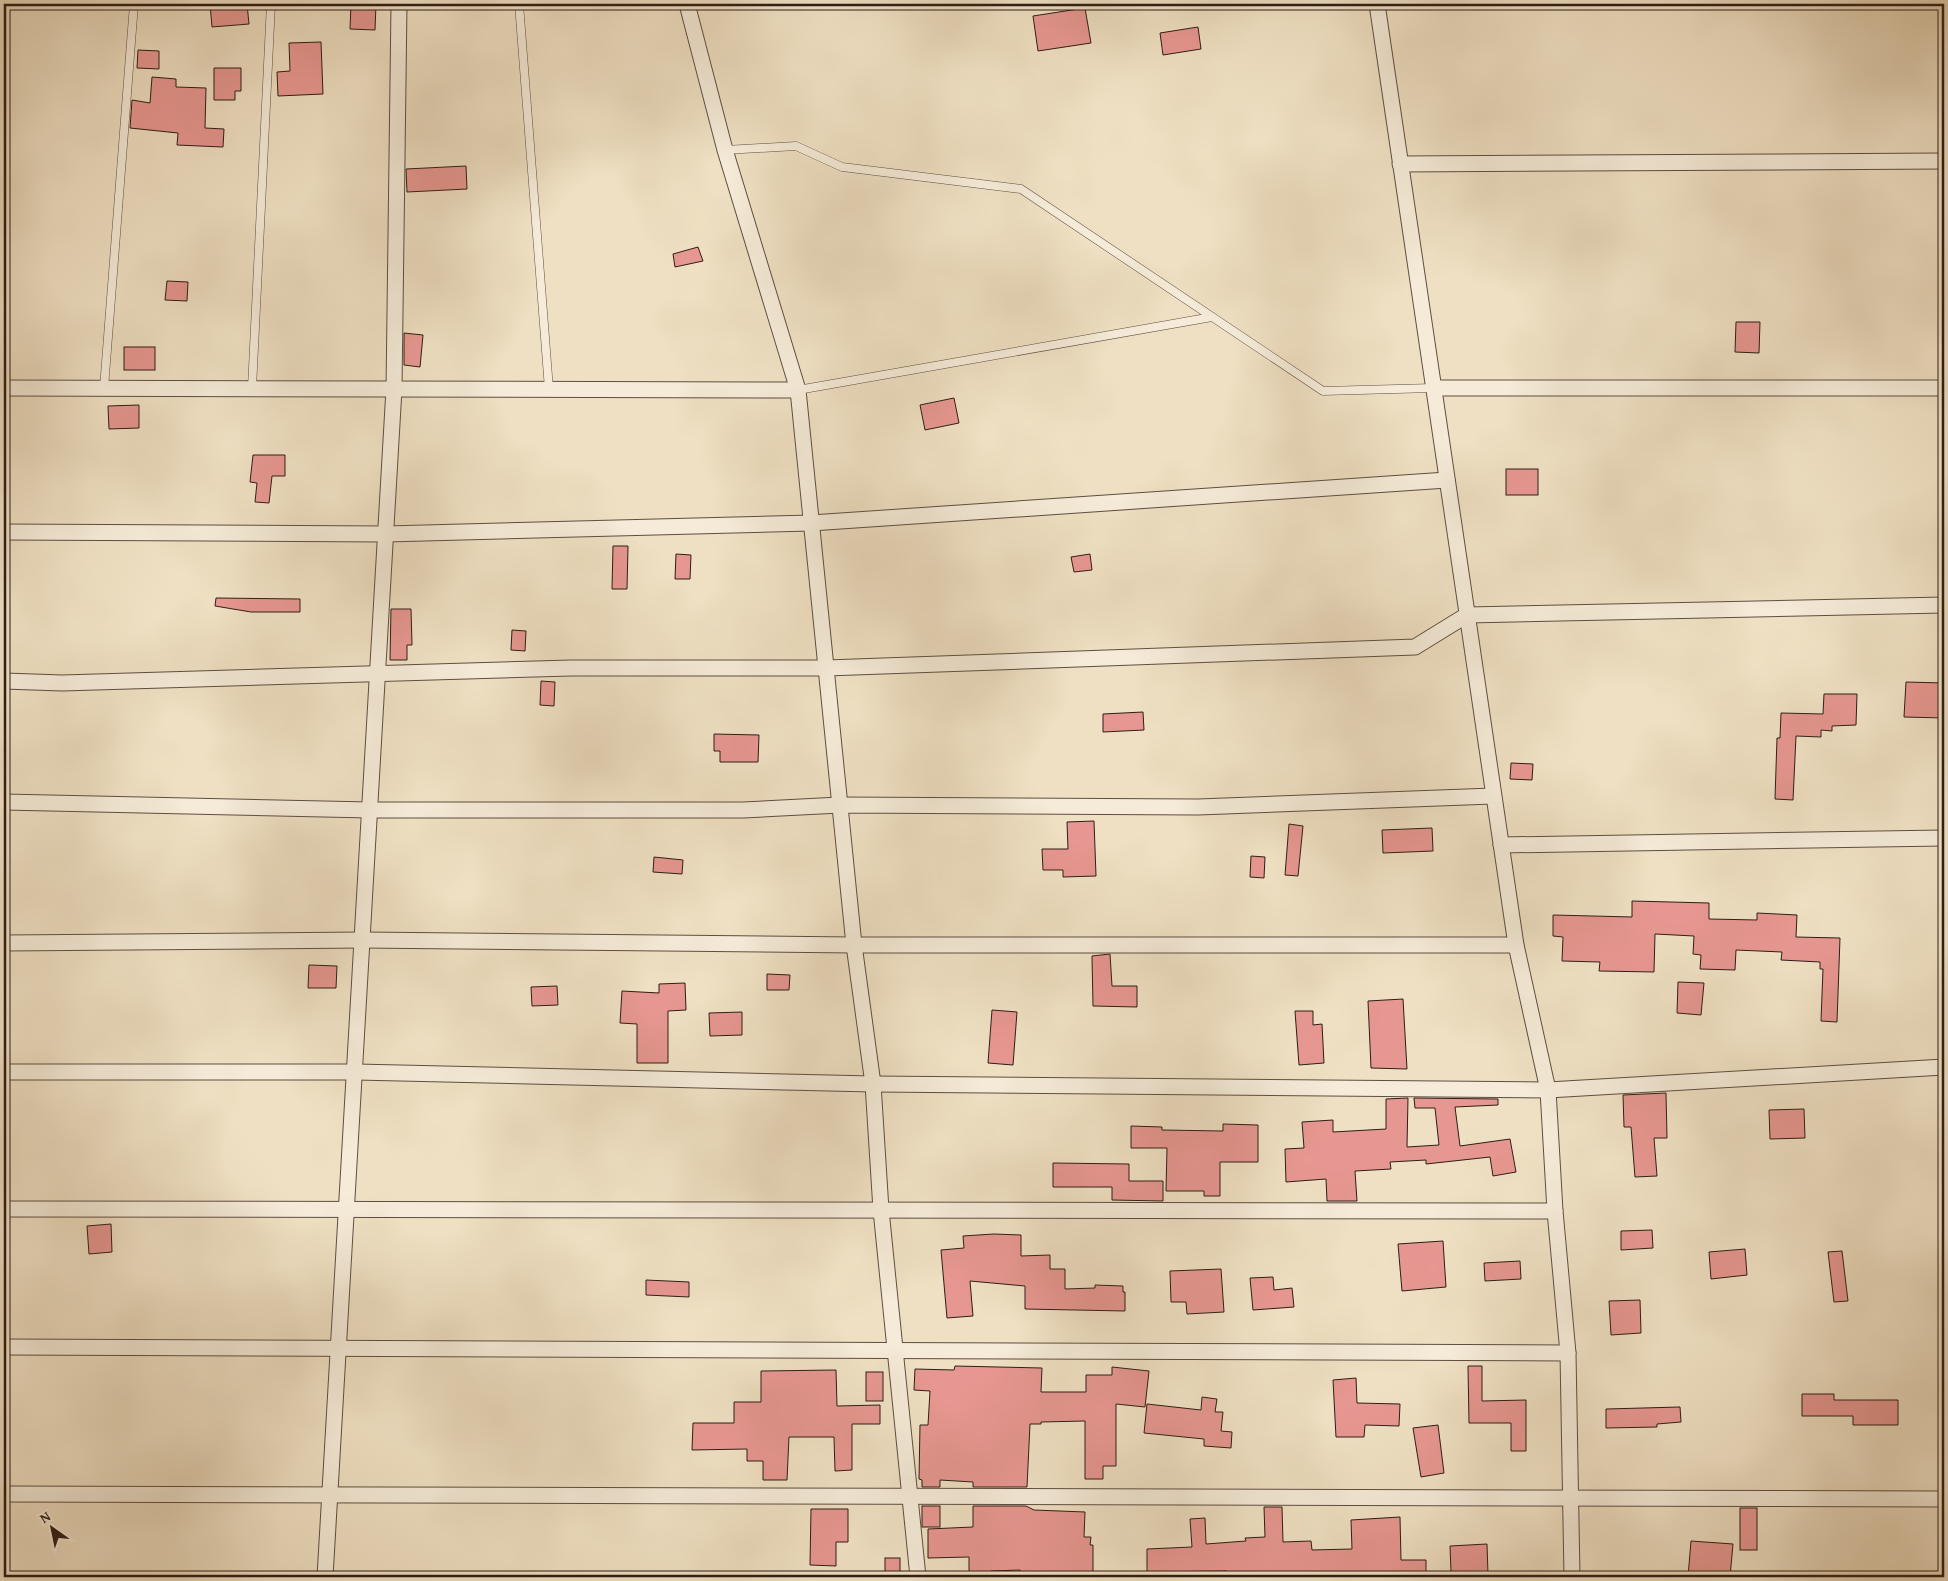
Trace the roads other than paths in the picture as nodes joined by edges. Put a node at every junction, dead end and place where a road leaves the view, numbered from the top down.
1 (134, 4) edge
2 (271, 4) edge
3 (399, 4) edge
4 (519, 4) edge
5 (687, 4) edge
6 (1377, 4) edge
7 (725, 150) junction
8 (1944, 161) edge
9 (1400, 164) junction
10 (1212, 317) junction
11 (4, 388) edge
12 (104, 388) junction
13 (252, 388) junction
14 (1433, 388) junction
15 (1944, 388) edge
16 (394, 389) junction
17 (549, 389) junction
18 (798, 390) junction
19 (1447, 480) junction
20 (811, 523) junction
21 (4, 532) edge
22 (386, 534) junction
23 (1944, 605) edge
24 (1467, 615) junction
25 (826, 668) junction
26 (377, 675) junction
27 (4, 681) edge
28 (1494, 796) junction
29 (4, 802) edge
30 (840, 806) junction
31 (370, 810) junction
32 (1944, 838) edge
33 (1501, 845) junction
34 (362, 940) junction
35 (4, 943) edge
36 (854, 945) junction
37 (1516, 945) junction
38 (1944, 1067) edge
39 (4, 1072) edge
40 (356, 1072) junction
41 (873, 1084) junction
42 (1548, 1090) junction
43 (4, 1209) edge
44 (346, 1209) junction
45 (881, 1210) junction
46 (1555, 1210) junction
47 (4, 1347) edge
48 (338, 1348) junction
49 (895, 1351) junction
50 (1568, 1354) junction
51 (4, 1494) edge
52 (330, 1494) junction
53 (910, 1496) junction
54 (1572, 1497) junction
55 (1944, 1499) edge
56 (325, 1577) edge
57 (918, 1577) edge
58 (1572, 1577) edge

1 - 12 lane
2 - 13 lane
3 - 16 street
4 - 17 lane
5 - 7 street
6 - 9 street
7 - 10 lane
7 - 18 street
8 - 9 street
9 - 14 street
10 - 14 lane
10 - 18 lane
11 - 12 street
12 - 13 street
13 - 16 street
14 - 15 street
14 - 19 street
16 - 17 street
16 - 22 street
17 - 18 street
18 - 20 street
19 - 20 street
19 - 24 street
20 - 22 street
20 - 25 street
21 - 22 street
22 - 26 street
23 - 24 street
24 - 25 street
24 - 28 street
25 - 26 street
25 - 30 street
26 - 27 street
26 - 31 street
28 - 30 street
28 - 33 street
29 - 31 street
30 - 31 street
30 - 36 street
31 - 34 street
32 - 33 street
33 - 37 street
34 - 35 street
34 - 36 street
34 - 40 street
36 - 37 street
36 - 41 street
37 - 42 street
38 - 42 street
39 - 40 street
40 - 41 street
40 - 44 street
41 - 42 street
41 - 45 street
42 - 46 street
43 - 44 street
44 - 45 street
44 - 48 street
45 - 46 street
45 - 49 street
46 - 50 street
47 - 48 street
48 - 49 street
48 - 52 street
49 - 50 street
49 - 53 street
50 - 54 street
51 - 52 street
52 - 53 street
52 - 56 street
53 - 54 street
53 - 57 street
54 - 55 street
54 - 58 street

